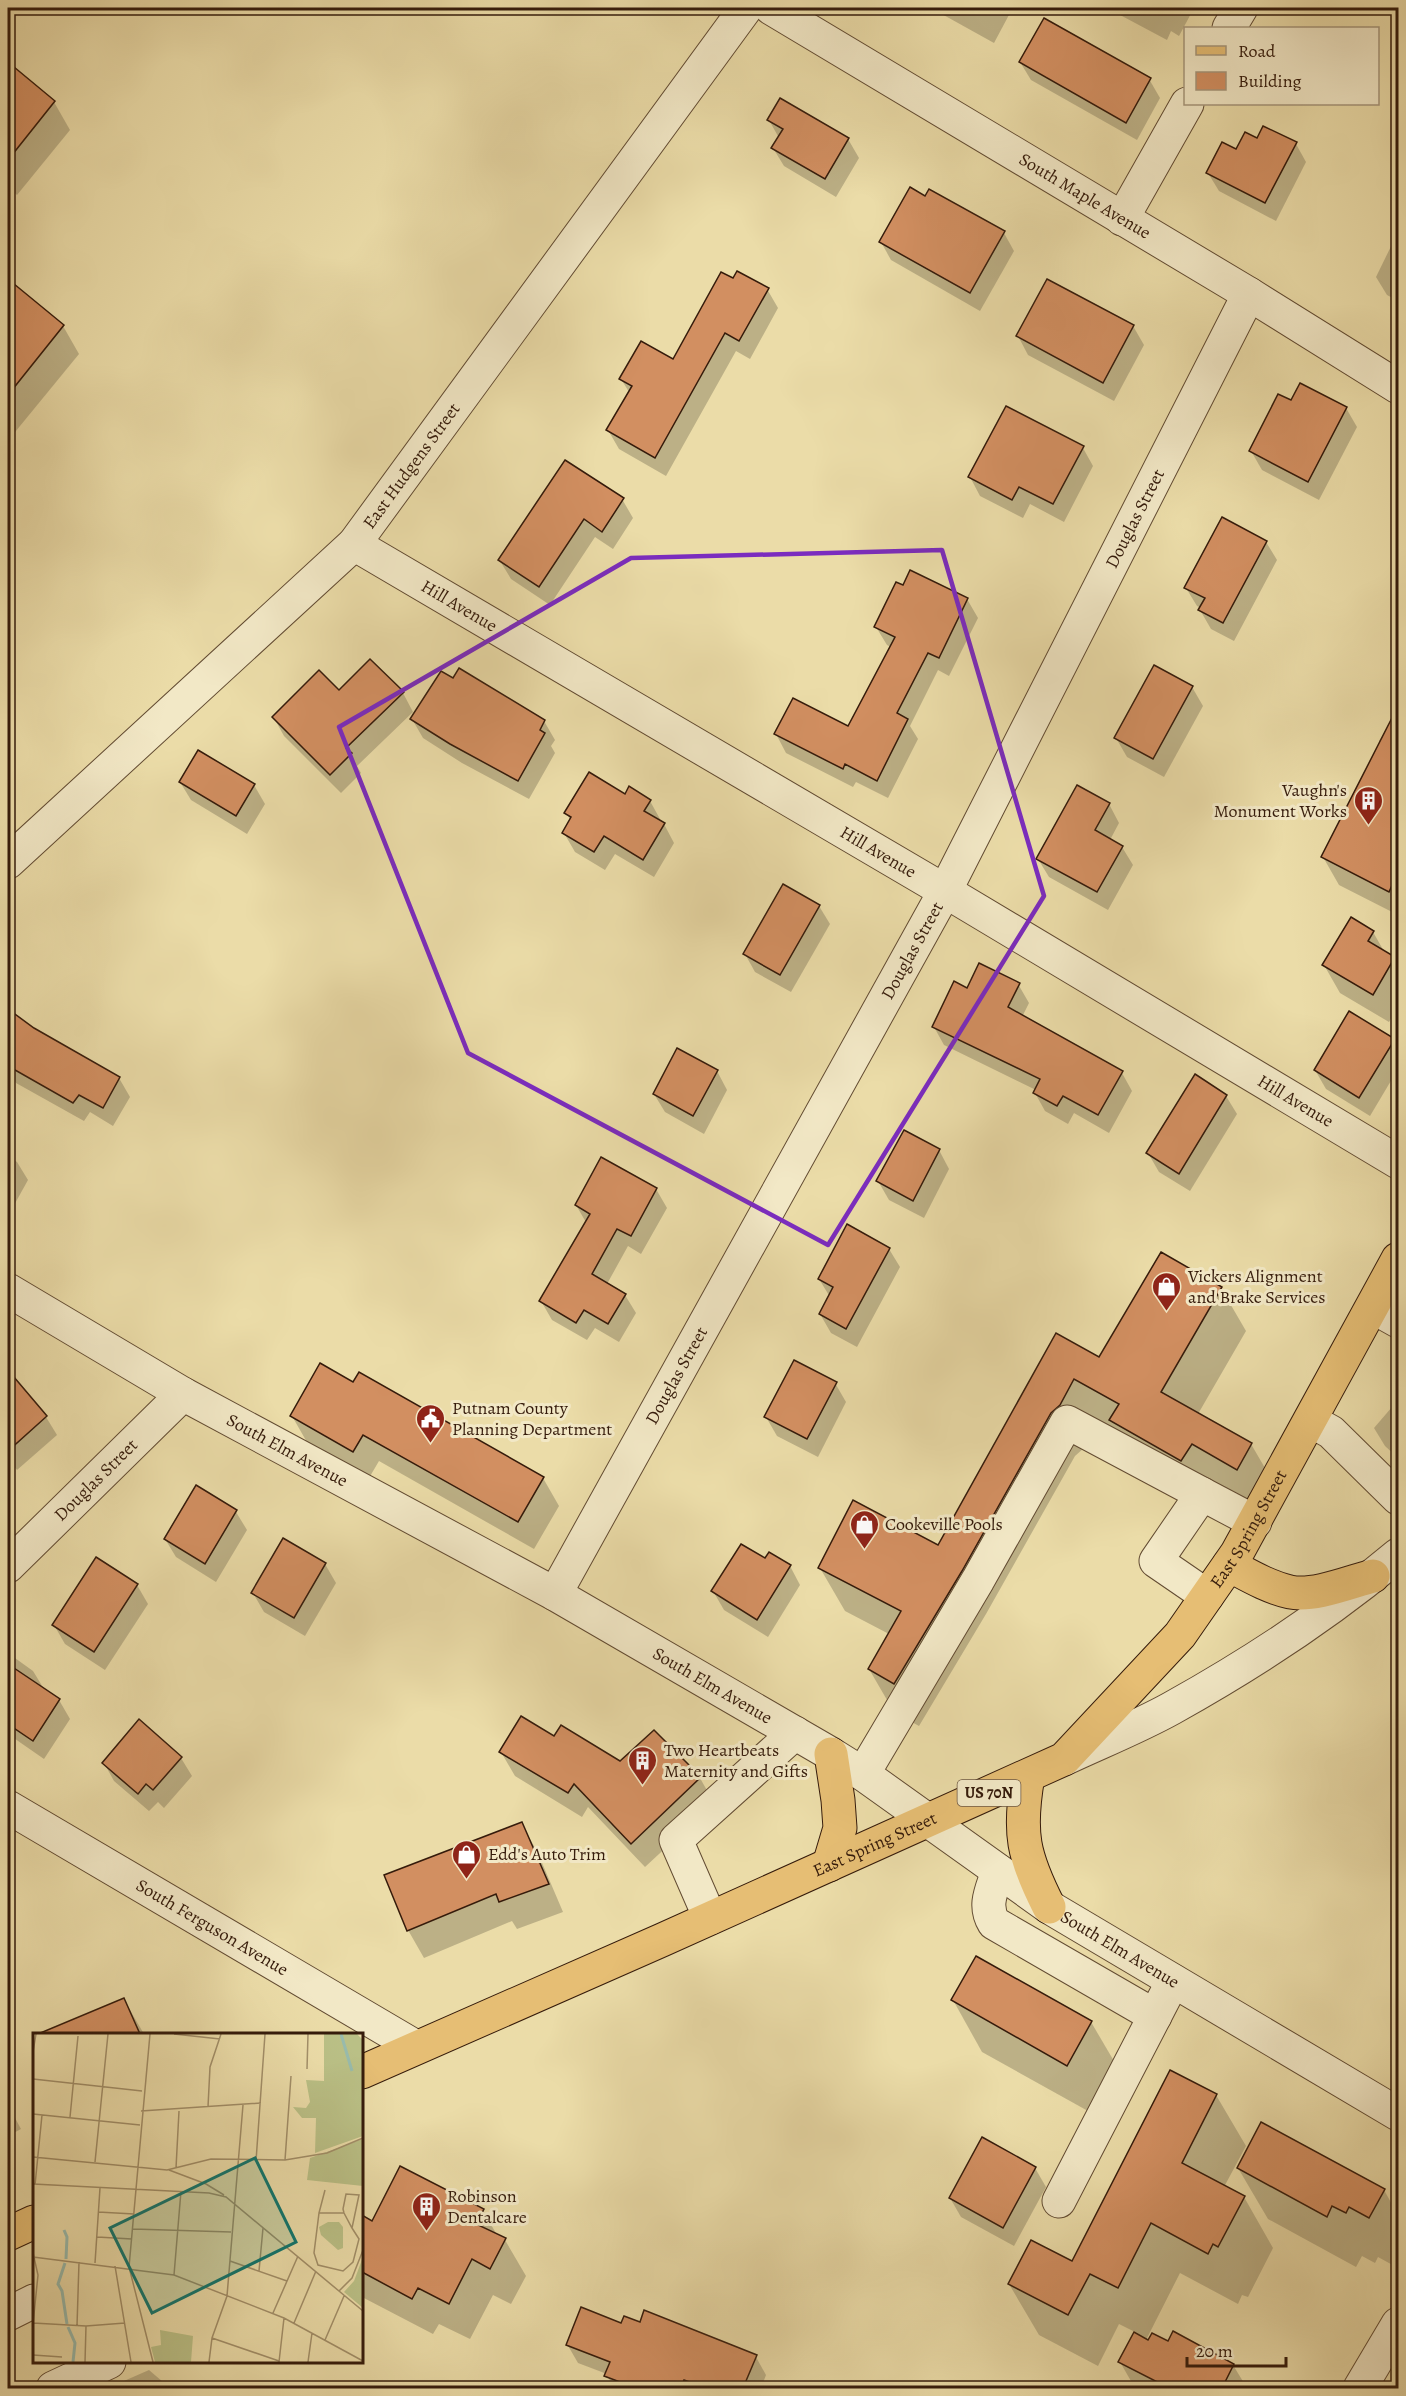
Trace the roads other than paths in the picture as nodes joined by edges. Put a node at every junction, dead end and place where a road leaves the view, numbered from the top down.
1 (746, 8) edge
2 (771, 8) edge
3 (1241, 8) edge
4 (1230, 27) edge
5 (1186, 105) edge
6 (1122, 219) junction
7 (1250, 294) junction
8 (1398, 387) edge
9 (354, 544) junction
10 (8, 862) edge
11 (945, 891) junction
12 (1398, 1162) edge
13 (1398, 1259) edge
14 (8, 1290) edge
15 (1386, 1314) edge
16 (183, 1394) junction
17 (1311, 1421) junction
18 (1202, 1494) junction
19 (1398, 1498) edge
20 (1255, 1522) junction
21 (1398, 1555) edge
22 (1229, 1565) junction
23 (8, 1566) edge
24 (1373, 1576) junction
25 (555, 1594) junction
26 (1207, 1596) junction
27 (795, 1733) junction
28 (831, 1754) junction
29 (1064, 1759) junction
30 (863, 1774) junction
31 (1028, 1776) junction
32 (8, 1807) edge
33 (927, 1821) junction
34 (829, 1865) junction
35 (998, 1871) junction
36 (1049, 1907) junction
37 (710, 1918) junction
38 (1173, 1981) junction
39 (1155, 2016) junction
40 (416, 2047) junction
41 (363, 2072) edge
42 (1398, 2114) edge
43 (1059, 2201) dead end
44 (33, 2222) edge
45 (8, 2234) edge
46 (33, 2302) edge
47 (8, 2314) edge
48 (1398, 2324) edge
49 (105, 2363) edge
50 (53, 2388) edge
51 (1360, 2388) edge

1 - 9 street, East Hudgens Street
2 - 6 street, South Maple Avenue
3 - 4 street
5 - 6 street
6 - 7 street, South Maple Avenue
7 - 8 street, South Maple Avenue
7 - 11 street, Douglas Street
9 - 10 street, East Hudgens Street
9 - 11 street, Hill Avenue
11 - 12 street, Hill Avenue
11 - 25 street, Douglas Street
13 - 15 main road, East Spring Street / US 70N
14 - 16 street, South Elm Avenue
15 - 17 main road, East Spring Street / US 70N
16 - 23 street, Douglas Street
16 - 25 street, South Elm Avenue
17 - 19 street
17 - 20 main road, East Spring Street / US 70N
18 - 20 street
18 - 26 street
18 - 30 street
20 - 22 main road, East Spring Street / US 70N
21 - 24 street
22 - 24 main road
22 - 26 main road, East Spring Street / US 70N
24 - 29 street
25 - 27 street, South Elm Avenue
26 - 29 main road, East Spring Street / US 70N
27 - 28 street, South Elm Avenue
27 - 37 street
28 - 30 street, South Elm Avenue
28 - 34 main road
29 - 31 main road, East Spring Street / US 70N
30 - 33 street, South Elm Avenue
31 - 33 main road, East Spring Street / US 70N
31 - 36 main road
32 - 40 street, South Ferguson Avenue
33 - 34 main road, East Spring Street / US 70N
33 - 35 street, South Elm Avenue
34 - 37 main road, East Spring Street / US 70N
35 - 36 street, South Elm Avenue
35 - 39 street
36 - 38 street, South Elm Avenue
37 - 40 main road, East Spring Street / US 70N
38 - 39 street
38 - 42 street, South Elm Avenue
39 - 43 street
40 - 41 main road, East Spring Street / US 70N
44 - 45 main road
46 - 47 street
48 - 51 street
49 - 50 street

